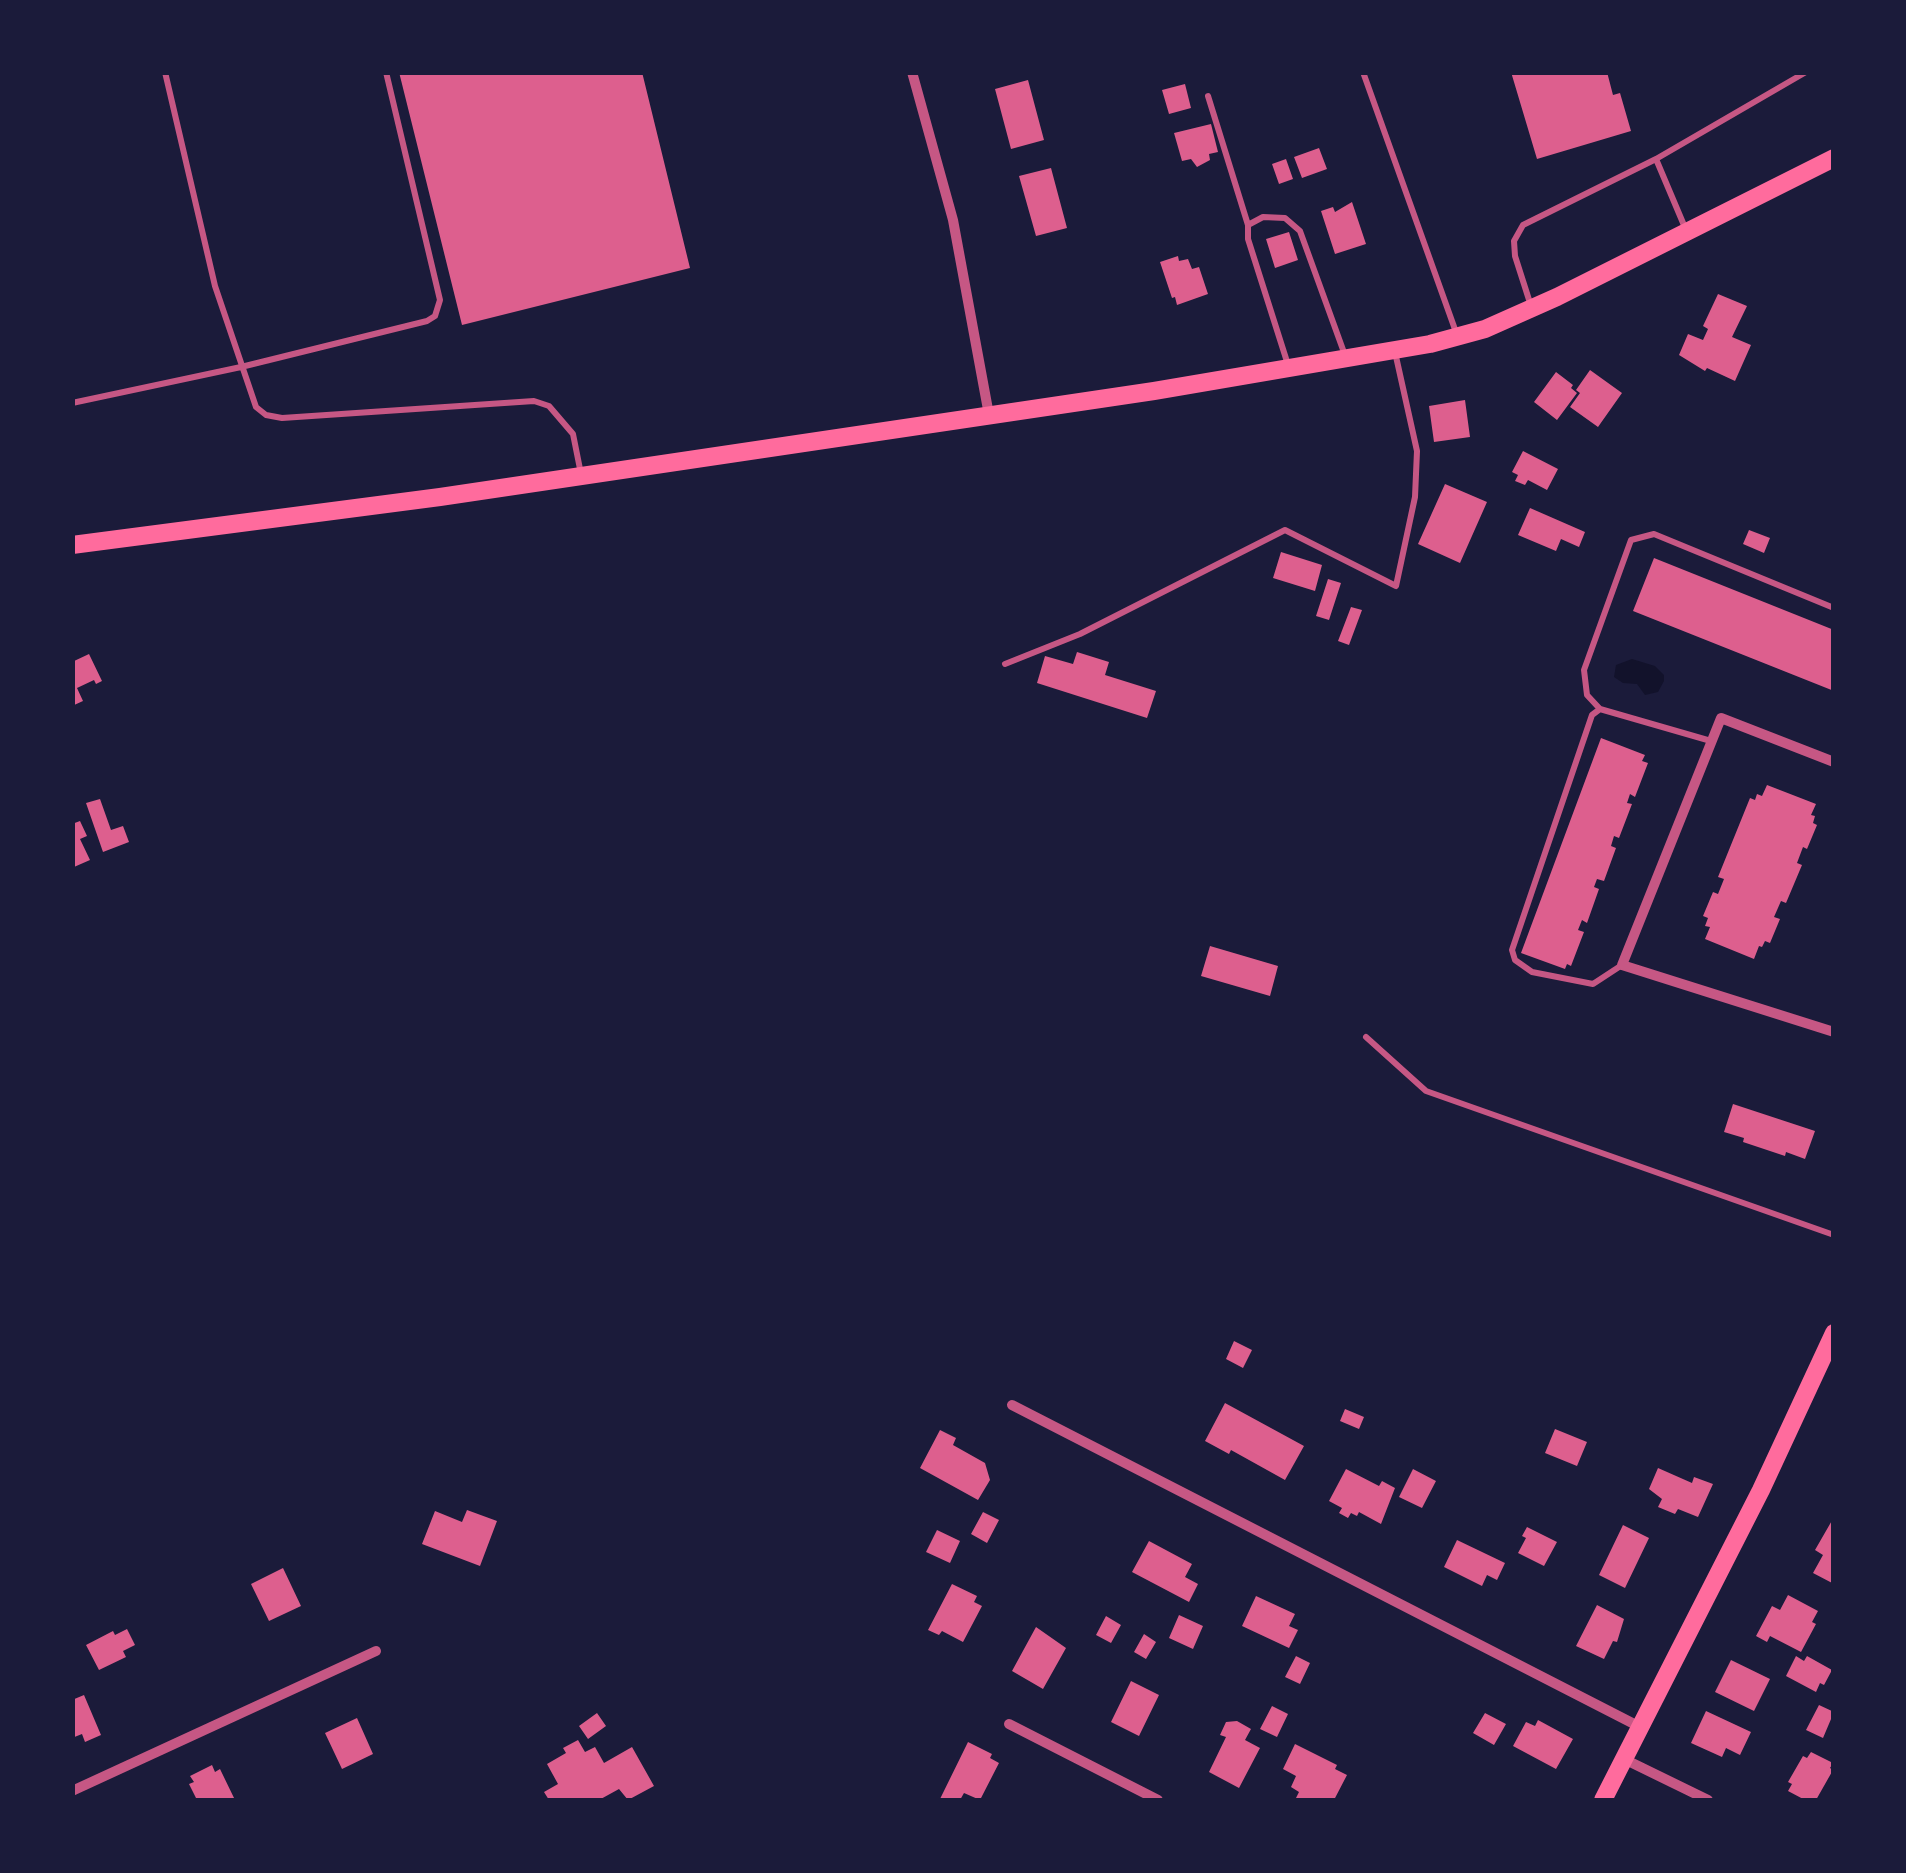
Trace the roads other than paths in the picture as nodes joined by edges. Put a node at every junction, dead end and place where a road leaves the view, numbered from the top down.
1 (165, 72) edge
2 (386, 72) edge
3 (912, 72) edge
4 (1363, 72) edge
5 (1806, 72) edge
6 (1208, 96) dead end
7 (1834, 158) edge
8 (1656, 159) junction
9 (1248, 225) junction
10 (1687, 231) junction
11 (1532, 308) junction
12 (1458, 337) junction
13 (1395, 350) junction
14 (1346, 359) junction
15 (241, 367) junction
16 (1289, 369) junction
17 (72, 403) edge
18 (989, 415) junction
19 (581, 474) junction
20 (72, 545) edge
21 (1834, 608) edge
22 (1004, 664) dead end
23 (1600, 709) junction
24 (1712, 741) junction
25 (1834, 762) edge
26 (1622, 966) junction
27 (1834, 1032) edge
28 (1366, 1037) dead end
29 (1834, 1236) edge
30 (1834, 1333) edge
31 (1012, 1405) dead end
32 (376, 1652) dead end
33 (1009, 1724) dead end
34 (1640, 1727) junction
35 (1624, 1760) junction
36 (72, 1791) edge
37 (1158, 1800) edge
38 (1603, 1800) edge
39 (1708, 1800) edge

1 - 15 lane
2 - 15 lane
3 - 18 street
4 - 12 lane
5 - 8 lane
6 - 9 lane
7 - 10 main road
8 - 10 lane
8 - 11 lane
9 - 14 lane
9 - 16 lane
10 - 11 main road
11 - 12 main road
12 - 13 main road
13 - 14 main road
13 - 22 lane
14 - 16 main road
15 - 17 lane
15 - 19 lane
16 - 18 main road
18 - 19 main road
19 - 20 main road
21 - 23 lane
23 - 24 lane
23 - 26 lane
24 - 25 street
24 - 26 street
26 - 27 street
28 - 29 lane
30 - 34 main road
31 - 34 street
32 - 36 street
33 - 37 street
34 - 35 main road
35 - 38 main road
35 - 39 street

